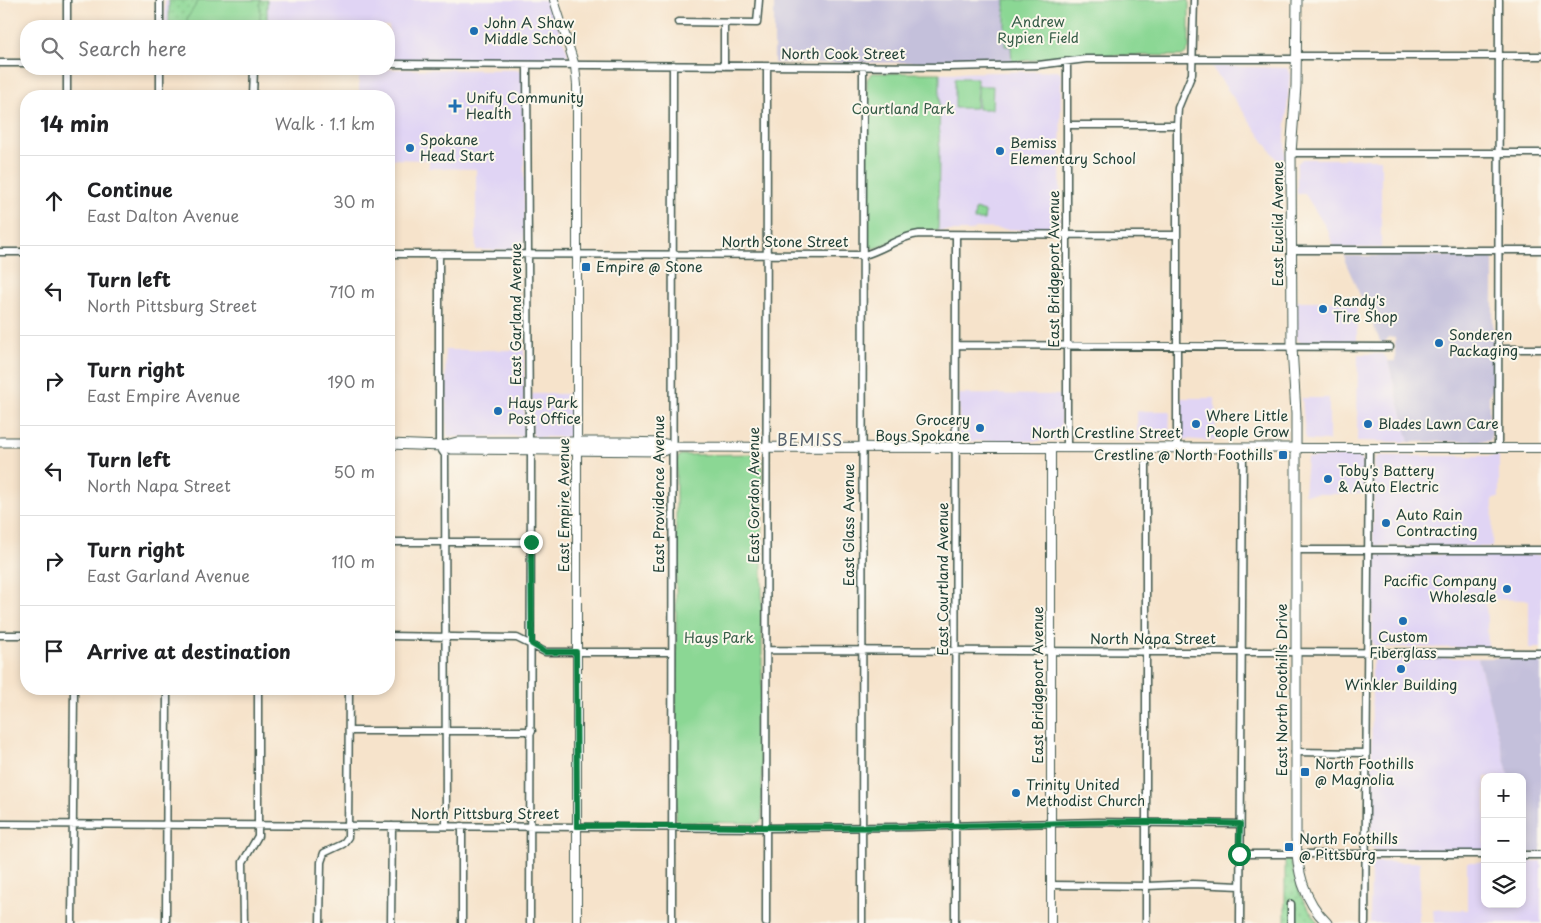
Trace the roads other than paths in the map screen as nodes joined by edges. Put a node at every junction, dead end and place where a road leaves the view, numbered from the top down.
1 (67, 0) edge
2 (160, 0) edge
3 (554, 0) edge
4 (759, 0) edge
5 (1194, 0) edge
6 (1297, 0) edge
7 (1499, 0) edge
8 (67, 20) edge
9 (160, 20) edge
10 (678, 22) dead end
11 (724, 24) junction
12 (1499, 56) junction
13 (1541, 56) edge
14 (1297, 58) junction
15 (1194, 60) junction
16 (1067, 61) junction
17 (0, 63) edge
18 (20, 63) edge
19 (395, 64) edge
20 (673, 65) junction
21 (527, 66) junction
22 (575, 66) junction
23 (724, 66) junction
24 (767, 66) junction
25 (863, 66) junction
26 (67, 75) edge
27 (160, 75) edge
28 (254, 75) edge
29 (67, 90) edge
30 (160, 90) edge
31 (253, 90) edge
32 (1067, 124) junction
33 (1176, 125) junction
34 (1291, 153) junction
35 (1498, 153) junction
36 (1541, 153) edge
37 (956, 235) junction
38 (1067, 235) junction
39 (1177, 235) junction
40 (1291, 250) junction
41 (1499, 250) junction
42 (1541, 250) edge
43 (0, 252) edge
44 (20, 252) edge
45 (395, 254) edge
46 (439, 254) junction
47 (529, 254) junction
48 (673, 254) junction
49 (576, 255) junction
50 (767, 255) junction
51 (864, 255) junction
52 (956, 345) junction
53 (1067, 346) junction
54 (1177, 346) junction
55 (1292, 347) junction
56 (1390, 347) dead end
57 (1499, 349) junction
58 (1541, 349) edge
59 (0, 442) edge
60 (20, 442) edge
61 (576, 442) junction
62 (395, 444) edge
63 (441, 446) junction
64 (530, 446) junction
65 (672, 447) junction
66 (767, 447) junction
67 (862, 447) junction
68 (955, 447) junction
69 (1051, 447) junction
70 (1066, 447) junction
71 (1146, 447) junction
72 (1176, 447) junction
73 (1243, 448) junction
74 (1296, 448) junction
75 (1369, 448) junction
76 (1498, 448) junction
77 (1541, 448) edge
78 (576, 451) junction
79 (395, 542) edge
80 (445, 542) junction
81 (531, 542) junction
82 (1296, 550) junction
83 (1368, 550) junction
84 (1541, 550) edge
85 (0, 635) edge
86 (20, 636) edge
87 (395, 636) edge
88 (446, 636) junction
89 (532, 644) junction
90 (766, 650) junction
91 (1242, 650) junction
92 (1146, 651) junction
93 (1296, 651) junction
94 (576, 652) junction
95 (672, 652) junction
96 (862, 652) junction
97 (956, 652) junction
98 (1051, 652) junction
99 (1367, 652) junction
100 (1541, 653) edge
101 (74, 695) edge
102 (167, 695) edge
103 (258, 695) edge
104 (349, 695) edge
105 (446, 730) junction
106 (349, 731) junction
107 (532, 731) junction
108 (1295, 752) junction
109 (1366, 753) junction
110 (1146, 822) junction
111 (0, 824) edge
112 (1051, 824) junction
113 (1240, 824) junction
114 (72, 825) junction
115 (258, 825) junction
116 (166, 826) junction
117 (348, 826) junction
118 (392, 826) junction
119 (446, 826) junction
120 (462, 826) junction
121 (577, 826) junction
122 (955, 826) junction
123 (531, 827) junction
124 (671, 827) junction
125 (862, 827) junction
126 (767, 828) junction
127 (1239, 854) junction
128 (1481, 854) edge
129 (1296, 855) junction
130 (1366, 855) junction
131 (1526, 855) edge
132 (1541, 855) edge
133 (1051, 885) junction
134 (1146, 886) junction
135 (1240, 886) junction
136 (1291, 904) dead end
137 (72, 923) edge
138 (166, 923) edge
139 (244, 923) edge
140 (320, 923) edge
141 (391, 923) edge
142 (462, 923) edge
143 (530, 923) edge
144 (577, 923) edge
145 (672, 923) edge
146 (766, 923) edge
147 (862, 923) edge
148 (956, 923) edge
149 (1051, 923) edge
150 (1146, 923) edge
151 (1240, 923) edge
152 (1291, 923) edge
153 (1328, 923) edge
154 (1364, 923) edge

1 - 8 street
2 - 9 street
3 - 22 street, East Empire Avenue
4 - 11 street
5 - 15 street
6 - 14 main road, East Euclid Avenue
7 - 12 street
10 - 11 street
11 - 23 street
12 - 13 street, North Cook Street
12 - 14 street, North Cook Street
12 - 35 street
14 - 15 street, North Cook Street
14 - 34 main road, East Euclid Avenue
15 - 16 street, North Cook Street
15 - 33 street
16 - 25 street, North Cook Street
16 - 32 street, East Bridgeport Avenue
17 - 18 street
19 - 21 street, North Cook Street
20 - 22 street, North Cook Street
20 - 23 street, North Cook Street
20 - 48 street, East Providence Avenue
21 - 22 street, North Cook Street
21 - 47 street, East Garland Avenue
22 - 49 street, East Empire Avenue
23 - 24 street, North Cook Street
24 - 25 street, North Cook Street
24 - 50 street, East Gordon Avenue
25 - 51 street, East Glass Avenue
26 - 29 street
27 - 30 street
28 - 31 street
32 - 33 street
32 - 38 street, East Bridgeport Avenue
33 - 39 street
34 - 35 street
34 - 40 main road, East Euclid Avenue
35 - 36 street
35 - 41 street
37 - 38 street, North Stone Street
37 - 51 street, North Stone Street
37 - 52 street, East Courtland Avenue
38 - 39 street, North Stone Street
38 - 53 street, East Bridgeport Avenue
39 - 54 street
40 - 41 street
40 - 55 main road, East Euclid Avenue
41 - 42 street
41 - 57 street
43 - 44 street
45 - 46 street, North Stone Street
46 - 47 street, North Stone Street
46 - 63 street
47 - 49 street, North Stone Street
47 - 64 street, East Garland Avenue
48 - 49 street, North Stone Street
48 - 50 street, North Stone Street
48 - 65 street, East Providence Avenue
49 - 61 street, East Empire Avenue
50 - 51 street, North Stone Street
50 - 66 street, East Gordon Avenue
51 - 67 street, East Glass Avenue
52 - 53 street
52 - 68 street, East Courtland Avenue
53 - 54 street
53 - 70 street, East Bridgeport Avenue
54 - 55 street
54 - 72 street
55 - 56 street
55 - 74 main road, East Euclid Avenue
57 - 58 street
57 - 76 street
59 - 60 main road
61 - 64 main road, North Crestline Street
61 - 65 main road, North Crestline Street
61 - 78 street, East Empire Avenue
62 - 63 main road, North Crestline Street
63 - 64 main road, North Crestline Street
63 - 80 street
64 - 78 main road, North Crestline Street
64 - 81 street, East Garland Avenue
65 - 66 main road, North Crestline Street
65 - 78 main road, North Crestline Street
65 - 95 street, East Providence Avenue
66 - 67 main road, North Crestline Street
66 - 90 street, East Gordon Avenue
67 - 68 main road, North Crestline Street
67 - 96 street, East Glass Avenue
68 - 69 main road, North Crestline Street
68 - 97 street, East Courtland Avenue
69 - 70 main road, North Crestline Street
69 - 98 street, East Bridgeport Avenue
70 - 71 main road, North Crestline Street
71 - 72 main road, North Crestline Street
71 - 92 street
72 - 73 main road, North Crestline Street
73 - 74 main road, North Crestline Street
73 - 91 street
74 - 75 street, North Crestline Street
74 - 82 main road, East North Foothills Drive
75 - 76 street, North Crestline Street
75 - 83 street
76 - 77 street, North Crestline Street
78 - 94 street, East Empire Avenue
79 - 80 street
80 - 81 street
80 - 88 street
81 - 89 street, East Garland Avenue
82 - 83 street
82 - 93 main road, East North Foothills Drive
83 - 84 street
83 - 99 street
85 - 86 street
87 - 88 street
88 - 89 street
88 - 105 street
89 - 94 street
89 - 107 street, East Garland Avenue
90 - 96 street, North Napa Street
90 - 126 street, East Gordon Avenue
91 - 92 street, North Napa Street
91 - 93 street, North Napa Street
91 - 113 street
92 - 98 street, North Napa Street
92 - 110 street
93 - 99 street, North Napa Street
93 - 108 main road, East North Foothills Drive
94 - 95 street
94 - 121 street, East Empire Avenue
95 - 124 street, East Providence Avenue
96 - 97 street, North Napa Street
96 - 125 street, East Glass Avenue
97 - 98 street, North Napa Street
97 - 122 street, East Courtland Avenue
98 - 112 street, East Bridgeport Avenue
99 - 100 street, North Napa Street
99 - 109 street
101 - 114 street
102 - 116 street
103 - 115 street
104 - 106 street
105 - 106 street
105 - 107 street
105 - 119 street
106 - 117 street
107 - 123 street, East Garland Avenue
108 - 109 street
108 - 129 main road, East North Foothills Drive
109 - 130 street
110 - 112 street, North Pittsburg Street
110 - 113 street, North Pittsburg Street
110 - 134 street
111 - 114 street, North Pittsburg Street
112 - 122 street, North Pittsburg Street
112 - 133 street, East Bridgeport Avenue
113 - 127 street
114 - 116 street, North Pittsburg Street
114 - 137 street
115 - 116 street, North Pittsburg Street
115 - 117 street, North Pittsburg Street
115 - 139 street
116 - 138 street
117 - 118 street, North Pittsburg Street
117 - 140 street
118 - 119 street, North Pittsburg Street
118 - 141 street
119 - 120 street, North Pittsburg Street
120 - 123 street, North Pittsburg Street
120 - 142 street
121 - 123 street, North Pittsburg Street
121 - 124 street, North Pittsburg Street
121 - 144 street, East Empire Avenue
122 - 125 street, North Pittsburg Street
122 - 148 street, East Courtland Avenue
123 - 143 street, East Garland Avenue
124 - 126 street, North Pittsburg Street
124 - 145 street, East Providence Avenue
125 - 126 street, North Pittsburg Street
125 - 147 street, East Glass Avenue
126 - 146 street, East Gordon Avenue
127 - 129 street
127 - 135 street
128 - 130 street
129 - 130 street
129 - 153 main road, East North Foothills Drive
130 - 154 street
131 - 132 street
133 - 134 street
133 - 149 street, East Bridgeport Avenue
134 - 135 street
134 - 150 street
135 - 151 street
136 - 152 street

